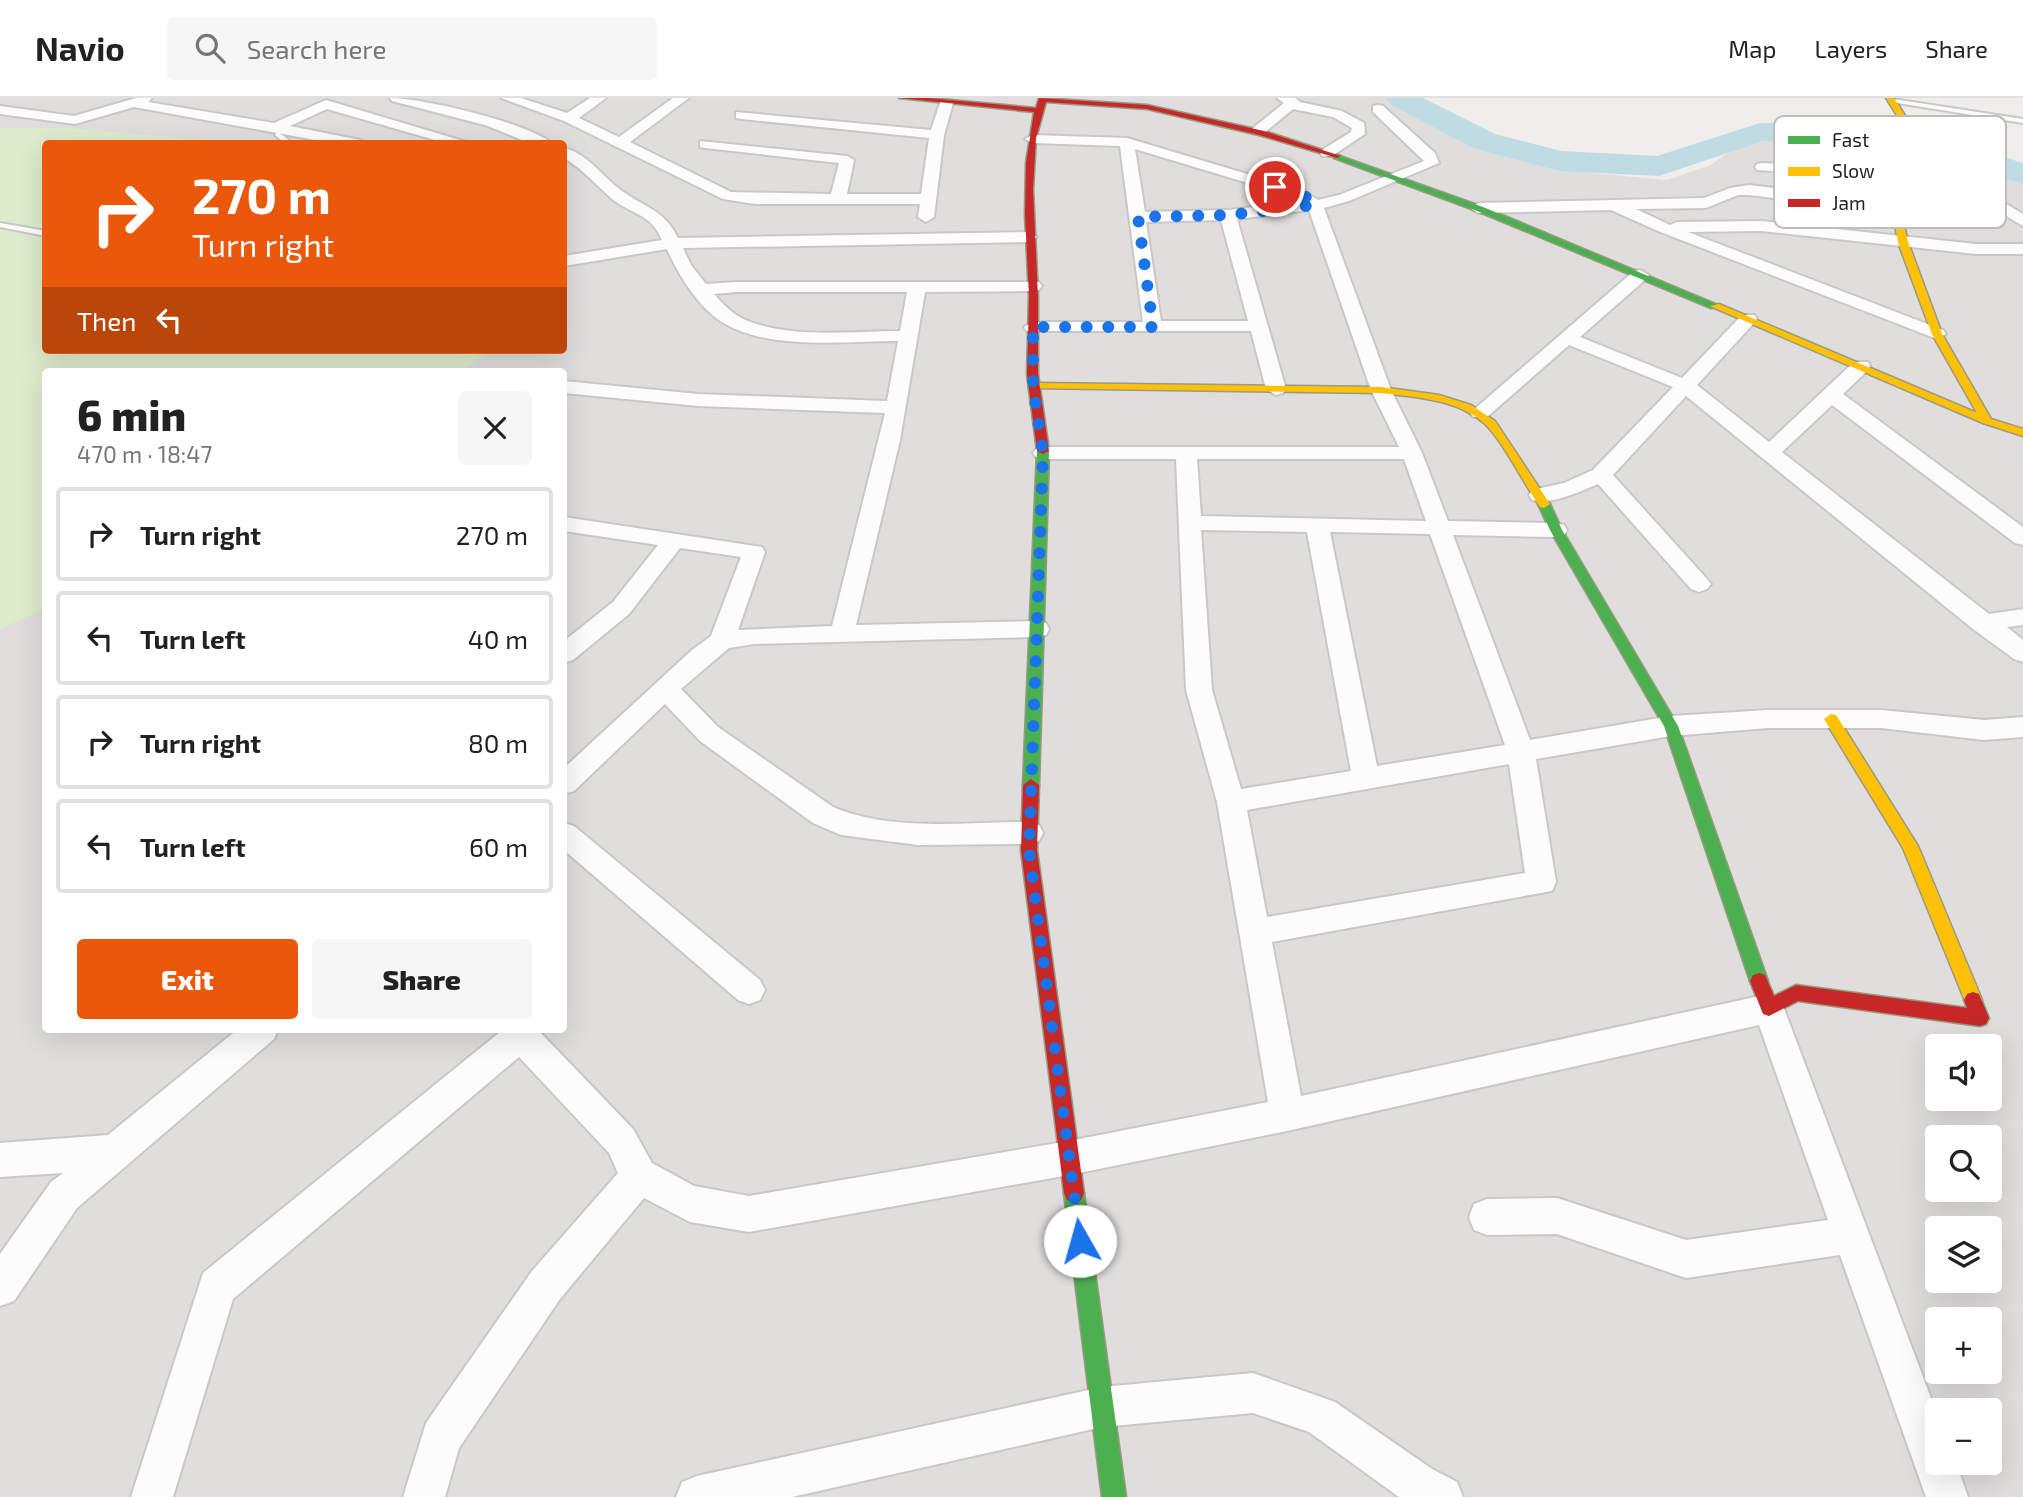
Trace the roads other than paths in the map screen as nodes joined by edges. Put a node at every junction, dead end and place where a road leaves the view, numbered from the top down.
1 (302, 98) edge
2 (341, 98) edge
3 (397, 98) edge
4 (508, 98) edge
5 (599, 98) edge
6 (682, 98) edge
7 (762, 98) edge
8 (903, 98) edge
9 (142, 99) edge
10 (1892, 100) edge
11 (1132, 101) edge
12 (1288, 101) edge
13 (1041, 102) edge
14 (946, 103) junction
15 (326, 104) junction
16 (1378, 109) dead end
17 (0, 110) edge
18 (1992, 116) edge
19 (569, 118) junction
20 (732, 122) junction
21 (279, 127) junction
22 (1258, 131) junction
23 (937, 135) junction
24 (1032, 139) junction
25 (285, 140) edge
26 (341, 140) edge
27 (452, 140) edge
28 (536, 140) edge
29 (621, 142) junction
30 (1127, 142) junction
31 (853, 144) junction
32 (1327, 153) junction
33 (567, 154) edge
34 (690, 157) junction
35 (1762, 167) dead end
36 (1774, 168) edge
37 (1397, 175) junction
38 (1774, 193) edge
39 (838, 198) junction
40 (928, 199) junction
41 (1315, 205) junction
42 (1613, 205) junction
43 (1478, 208) junction
44 (2006, 210) edge
45 (1228, 215) junction
46 (1138, 217) junction
47 (2023, 222) edge
48 (0, 225) edge
49 (1774, 227) edge
50 (1664, 228) junction
51 (1779, 228) edge
52 (1900, 228) edge
53 (42, 233) edge
54 (924, 237) junction
55 (1029, 237) junction
56 (1903, 242) junction
57 (671, 243) junction
58 (2023, 249) edge
59 (567, 260) edge
60 (1640, 275) junction
61 (917, 286) junction
62 (1033, 286) junction
63 (701, 290) junction
64 (1748, 319) junction
65 (1033, 327) junction
66 (1153, 327) junction
67 (1258, 327) junction
68 (1937, 334) junction
69 (910, 336) junction
70 (1567, 338) junction
71 (1861, 366) junction
72 (1033, 386) junction
73 (1686, 386) junction
74 (567, 387) edge
75 (1276, 388) junction
76 (1381, 390) junction
77 (1830, 394) junction
78 (896, 407) junction
79 (1480, 413) junction
80 (1987, 421) junction
81 (2023, 433) edge
82 (1043, 453) junction
83 (1186, 453) junction
84 (1412, 453) junction
85 (1769, 453) junction
86 (1601, 475) junction
87 (1540, 495) junction
88 (1190, 523) junction
89 (567, 524) edge
90 (1317, 525) junction
91 (1439, 527) junction
92 (1556, 530) junction
93 (2023, 538) edge
94 (675, 539) junction
95 (1699, 584) dead end
96 (2023, 617) edge
97 (1982, 624) junction
98 (1037, 629) junction
99 (842, 633) junction
100 (722, 641) junction
101 (567, 652) edge
102 (2023, 653) edge
103 (667, 690) junction
104 (1830, 719) junction
105 (1671, 726) junction
106 (2023, 727) edge
107 (1521, 752) junction
108 (1366, 779) junction
109 (567, 781) edge
110 (1231, 802) junction
111 (1029, 834) junction
112 (567, 837) edge
113 (1255, 932) junction
114 (749, 990) dead end
115 (1769, 1008) junction
116 (257, 1033) edge
117 (517, 1033) edge
118 (519, 1033) edge
119 (1287, 1115) junction
120 (114, 1152) junction
121 (1069, 1158) junction
122 (0, 1160) edge
123 (639, 1176) junction
124 (1487, 1217) dead end
125 (1851, 1235) junction
126 (0, 1287) edge
127 (1102, 1407) junction
128 (152, 1497) edge
129 (425, 1497) edge
130 (697, 1497) edge
131 (1114, 1497) edge
132 (1442, 1497) edge
133 (1947, 1497) edge

1 - 15 street
2 - 15 street
3 - 28 street
4 - 19 street
5 - 19 street
6 - 29 street
7 - 20 street
8 - 14 street
9 - 17 street
9 - 21 street
10 - 18 lane
11 - 13 street
11 - 22 street
12 - 22 street
12 - 32 street
13 - 14 street
13 - 24 street
14 - 23 street
15 - 21 street
15 - 27 street
16 - 37 street
19 - 29 street
20 - 31 street
20 - 34 street
21 - 25 lane
21 - 26 street
22 - 32 street
23 - 31 street
23 - 40 street
24 - 30 street
24 - 55 street
29 - 34 street
30 - 41 street
30 - 46 street
31 - 34 street
31 - 39 street
32 - 37 street
33 - 57 street
34 - 39 street
35 - 36 street
37 - 41 street
37 - 43 street
38 - 42 street
39 - 40 street
40 - 54 street
41 - 45 street
41 - 76 street
42 - 43 street
42 - 50 street
43 - 60 street
44 - 47 street
45 - 46 street
45 - 67 street
46 - 66 street
48 - 53 lane
49 - 50 street
50 - 68 street
51 - 56 street
52 - 56 street
54 - 55 street
54 - 57 street
55 - 62 street
56 - 58 street
56 - 68 street
57 - 59 street
57 - 63 street
60 - 64 street
60 - 70 street
61 - 62 street
61 - 63 street
61 - 69 street
62 - 65 street
63 - 69 street
64 - 71 street
64 - 73 street
65 - 66 street
65 - 72 street
66 - 67 street
67 - 75 street
68 - 80 street
69 - 78 street
70 - 73 street
70 - 79 street
71 - 77 street
71 - 80 street
72 - 75 street
72 - 82 street
73 - 85 street
73 - 86 street
74 - 78 street
75 - 76 street
76 - 79 street
76 - 84 street
77 - 85 street
77 - 93 street
78 - 99 street
79 - 87 street
80 - 81 street
82 - 83 street
82 - 98 street
83 - 84 street
83 - 88 street
84 - 91 street
85 - 97 street
86 - 87 street
86 - 95 street
87 - 92 street
88 - 90 street
88 - 110 street
89 - 94 street
90 - 91 street
90 - 108 street
91 - 92 street
91 - 107 street
92 - 105 street
94 - 100 street
94 - 101 street
96 - 97 street
97 - 102 street
98 - 99 street
98 - 111 street
99 - 100 street
100 - 103 street
103 - 109 street
103 - 111 street
104 - 105 street
104 - 106 street
104 - 115 street
105 - 107 street
105 - 115 street
107 - 108 street
107 - 113 street
108 - 110 street
110 - 113 street
111 - 121 street
112 - 114 street
113 - 119 street
115 - 119 street
115 - 125 street
116 - 120 street
117 - 128 street
118 - 123 street
119 - 121 street
120 - 122 street
120 - 126 street
121 - 123 street
121 - 127 street
123 - 129 street
124 - 125 street
125 - 133 street
127 - 130 street
127 - 131 street
127 - 132 street

